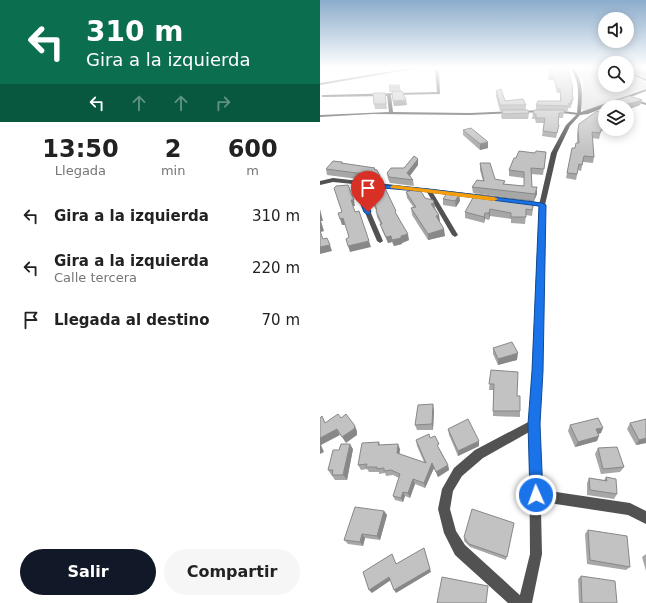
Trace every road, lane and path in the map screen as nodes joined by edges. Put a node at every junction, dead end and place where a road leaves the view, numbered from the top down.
1 (389, 96) edge
2 (580, 96) edge
3 (626, 97) joint
4 (646, 104) edge
5 (391, 112) junction
6 (578, 114) junction
7 (320, 116) edge
8 (320, 183) edge
9 (356, 184) junction
10 (429, 190) junction
11 (489, 198) edge
12 (520, 202) edge
13 (542, 205) junction
14 (455, 235) dead end
15 (380, 242) dead end
16 (534, 424) junction
17 (536, 495) junction
18 (646, 518) edge
19 (518, 603) edge
20 (525, 603) edge

1 - 5 street
2 - 6 street
3 - 4 street
3 - 6 street
5 - 6 street
5 - 7 street
6 - 13 street
8 - 9 street
9 - 10 street
9 - 15 street
10 - 11 street
10 - 14 street
12 - 13 street
13 - 16 street
16 - 17 street
16 - 19 street
17 - 18 street
17 - 20 street

